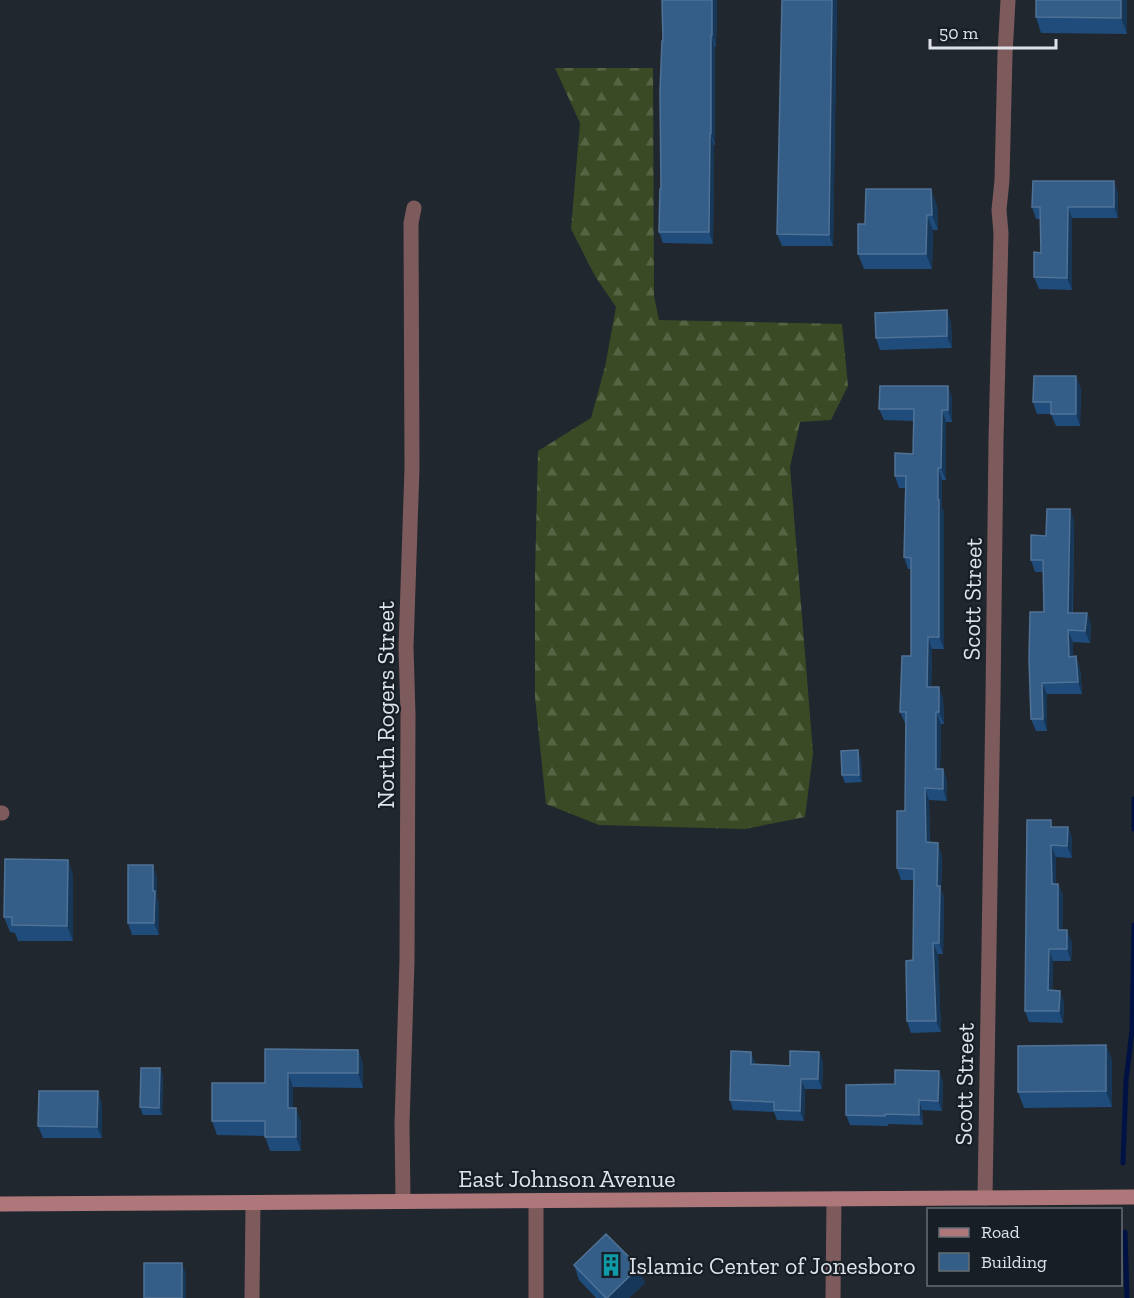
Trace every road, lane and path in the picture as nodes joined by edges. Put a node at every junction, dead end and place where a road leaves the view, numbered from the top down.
1 (1008, 0) edge
2 (414, 208) dead end
3 (1134, 1197) edge
4 (985, 1198) junction
5 (834, 1199) junction
6 (403, 1201) junction
7 (536, 1202) junction
8 (253, 1203) junction
9 (0, 1204) edge
10 (252, 1298) edge
11 (536, 1298) edge
12 (833, 1298) edge

1 - 4 street, Scott Street
2 - 6 street, North Rogers Street
3 - 4 main road, East Johnson Avenue
4 - 5 main road, East Johnson Avenue
5 - 7 main road, East Johnson Avenue
5 - 12 street
6 - 7 main road, East Johnson Avenue
6 - 8 main road, East Johnson Avenue
7 - 11 street
8 - 9 main road, East Johnson Avenue
8 - 10 street

